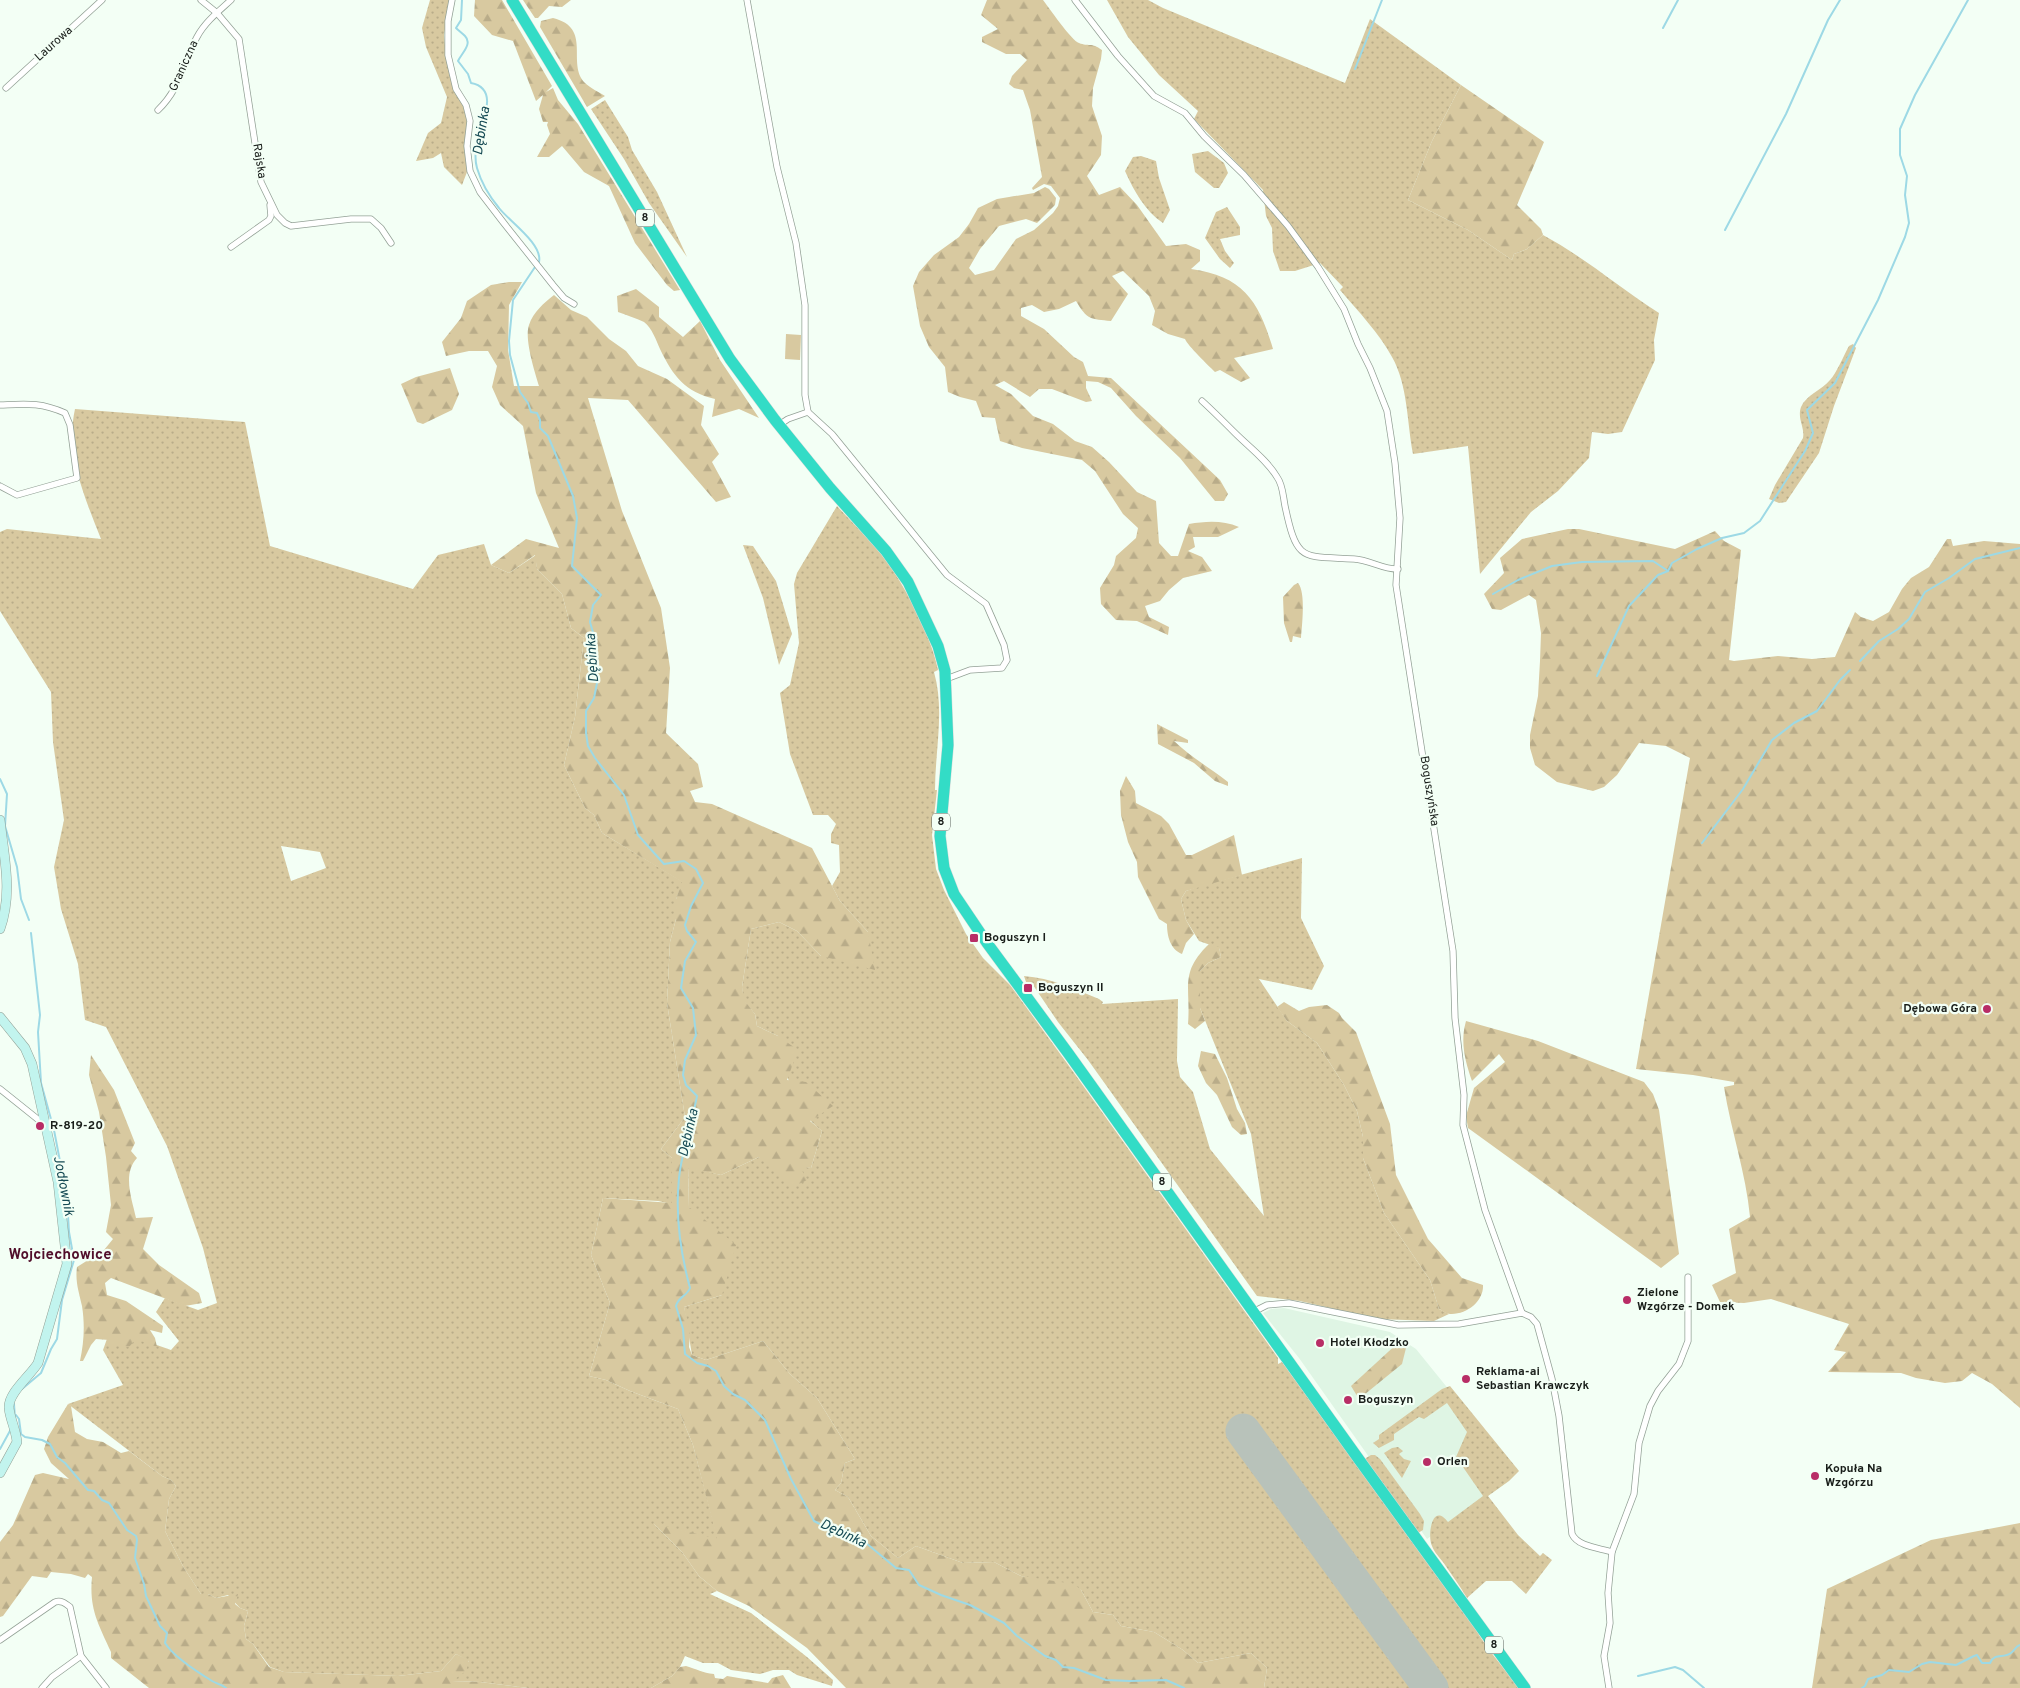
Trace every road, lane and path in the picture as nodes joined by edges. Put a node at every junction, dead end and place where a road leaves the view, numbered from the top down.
1 (102, 0) edge
2 (201, 0) edge
3 (231, 0) edge
4 (452, 0) edge
5 (747, 0) edge
6 (1075, 0) edge
7 (514, 2) edge
8 (217, 13) junction
9 (6, 88) dead end
10 (158, 110) dead end
11 (270, 202) junction
12 (391, 243) dead end
13 (231, 247) dead end
14 (574, 304) dead end
15 (1202, 401) dead end
16 (0, 405) edge
17 (808, 412) junction
18 (779, 425) junction
19 (0, 486) edge
20 (1398, 569) junction
21 (946, 679) junction
22 (0, 820) edge
23 (0, 929) edge
24 (0, 1017) edge
25 (0, 1089) edge
26 (46, 1126) junction
27 (1688, 1276) dead end
28 (1253, 1312) junction
29 (1522, 1313) junction
30 (0, 1473) edge
31 (1612, 1552) junction
32 (0, 1640) edge
33 (81, 1656) junction
34 (42, 1688) edge
35 (106, 1688) edge
36 (1526, 1688) edge
37 (1609, 1688) edge

1 - 9 street, Laurowa
2 - 8 street, Rajska
3 - 8 street, Graniczna
4 - 14 street
5 - 17 street
6 - 20 street, Boguszyńska
7 - 18 highway, 8
8 - 10 street, Graniczna
8 - 11 street, Rajska
11 - 12 street, Rajska
11 - 13 street
15 - 20 street
16 - 19 street
17 - 18 street
17 - 21 street
18 - 21 highway, 8
20 - 29 street, Boguszyńska
21 - 28 highway, 8
22 - 23 street
24 - 26 street
25 - 26 street
26 - 30 street
27 - 31 street
28 - 29 street
28 - 36 highway, 8
29 - 31 street
31 - 37 street
32 - 33 street
33 - 34 street
33 - 35 street

